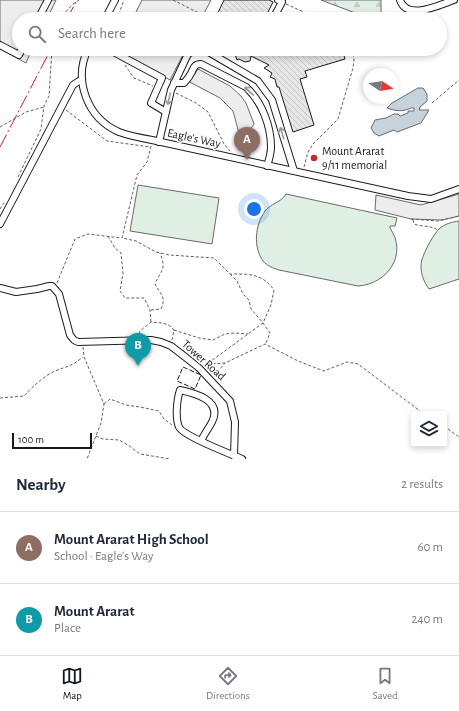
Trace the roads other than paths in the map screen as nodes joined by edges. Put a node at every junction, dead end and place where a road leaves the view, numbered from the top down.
1 (48, 0) edge
2 (115, 0) edge
3 (400, 0) edge
4 (454, 0) edge
5 (280, 1) edge
6 (42, 12) edge
7 (109, 12) edge
8 (277, 12) edge
9 (0, 45) edge
10 (12, 51) edge
11 (86, 56) edge
12 (121, 56) edge
13 (187, 56) edge
14 (215, 56) edge
15 (82, 79) junction
16 (174, 83) junction
17 (166, 112) junction
18 (159, 142) junction
19 (267, 166) junction
20 (294, 171) junction
21 (459, 189) edge
22 (0, 224) edge
23 (0, 288) edge
24 (201, 441) junction
25 (234, 456) junction
26 (242, 459) edge

1 - 6 street
2 - 7 street
3 - 4 street
5 - 8 street
9 - 10 street
11 - 15 street, Eagle's Way
12 - 17 street
13 -> 16 street
20 -> 14 street
15 - 18 street, Eagle's Way
15 - 22 street
16 -> 17 street
19 -> 16 street
17 - 18 street
18 - 19 street, Eagle's Way
19 - 20 street, Eagle's Way
20 - 21 street, Eagle's Way
23 - 25 street, Tower Road
24 - 24 street
24 - 25 street
25 - 26 street

